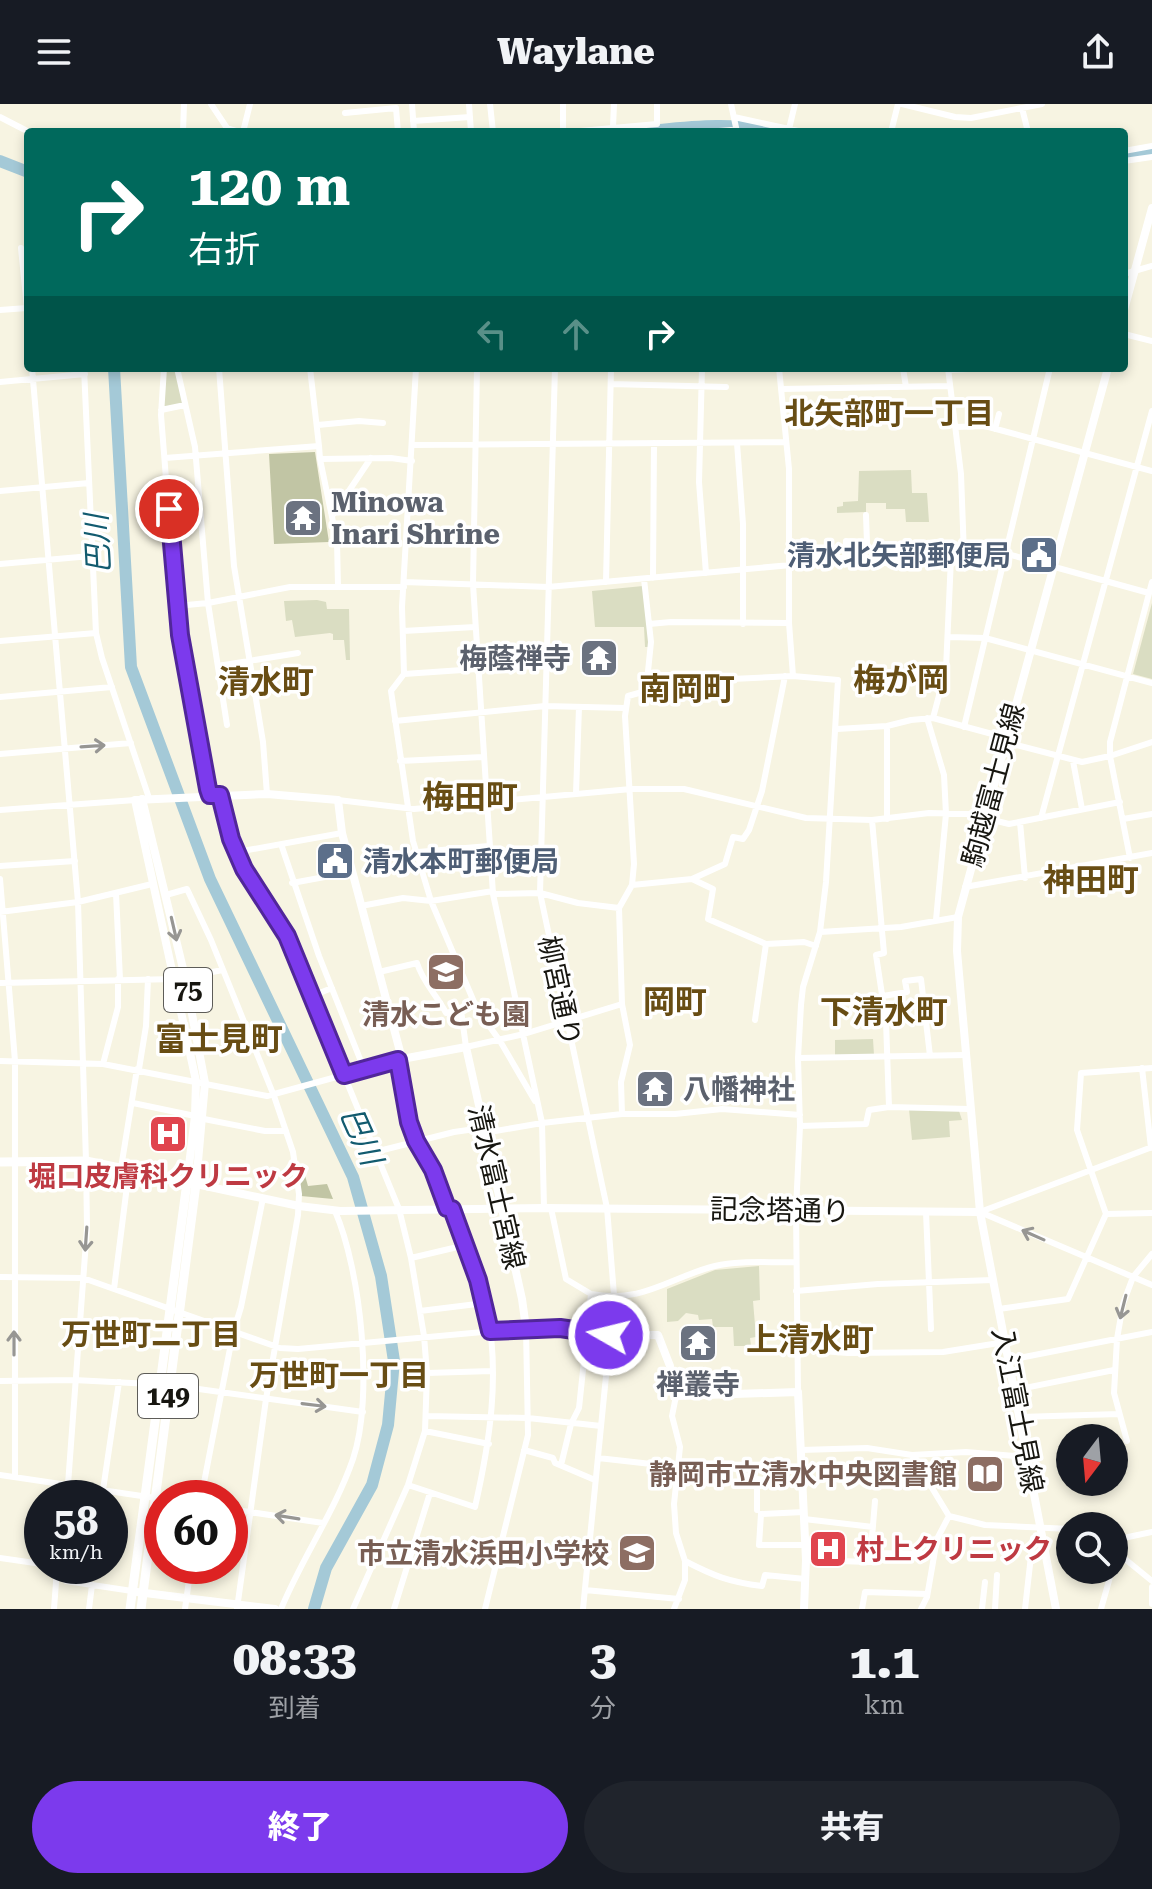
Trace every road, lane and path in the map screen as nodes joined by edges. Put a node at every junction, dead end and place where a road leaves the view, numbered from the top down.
1 (184, 104) edge
2 (211, 104) edge
3 (250, 104) edge
4 (412, 104) edge
5 (469, 104) edge
6 (490, 104) edge
7 (563, 104) edge
8 (614, 104) edge
9 (657, 104) edge
10 (731, 104) edge
11 (795, 104) edge
12 (900, 104) edge
13 (1042, 104) edge
14 (396, 106) edge
15 (1022, 106) edge
16 (345, 113) dead end
17 (0, 117) edge
18 (470, 117) junction
19 (734, 119) junction
20 (413, 121) junction
21 (613, 127) junction
22 (183, 128) edge
23 (227, 128) edge
24 (243, 128) edge
25 (398, 128) edge
26 (414, 128) edge
27 (471, 128) edge
28 (493, 128) edge
29 (566, 128) edge
30 (604, 128) edge
31 (736, 128) edge
32 (784, 128) edge
33 (789, 128) edge
34 (892, 128) edge
35 (1027, 128) edge
36 (24, 129) edge
37 (1152, 146) edge
38 (1128, 150) edge
39 (1152, 157) edge
40 (1128, 160) edge
41 (1151, 213) edge
42 (1148, 240) edge
43 (21, 248) dead end
44 (1152, 266) edge
45 (1135, 271) junction
46 (1128, 273) edge
47 (24, 278) edge
48 (1128, 296) edge
49 (24, 308) edge
50 (0, 310) edge
51 (1128, 335) edge
52 (1152, 341) edge
53 (32, 372) edge
54 (78, 372) edge
55 (85, 372) edge
56 (164, 372) edge
57 (178, 372) edge
58 (219, 372) edge
59 (311, 372) edge
60 (416, 372) edge
61 (477, 372) edge
62 (555, 372) edge
63 (611, 372) edge
64 (702, 372) edge
65 (779, 372) edge
66 (904, 372) edge
67 (948, 372) edge
68 (1049, 372) edge
69 (1103, 372) edge
70 (33, 379) junction
71 (0, 382) edge
72 (611, 384) junction
73 (701, 386) junction
74 (950, 386) junction
75 (726, 387) dead end
76 (906, 387) junction
77 (781, 389) junction
78 (185, 405) junction
79 (161, 410) junction
80 (1152, 411) edge
81 (999, 414) dead end
82 (383, 423) dead end
83 (318, 425) junction
84 (956, 427) junction
85 (995, 429) junction
86 (1032, 439) junction
87 (786, 442) junction
88 (610, 443) junction
89 (654, 443) junction
90 (700, 443) junction
91 (737, 443) junction
92 (553, 444) junction
93 (412, 445) junction
94 (476, 445) junction
95 (319, 446) junction
96 (227, 453) junction
97 (1084, 453) junction
98 (196, 456) junction
99 (165, 458) junction
100 (371, 458) junction
101 (320, 459) junction
102 (412, 461) junction
103 (1136, 467) junction
104 (1152, 471) edge
105 (89, 483) junction
106 (42, 487) junction
107 (0, 491) edge
108 (866, 515) dead end
109 (332, 516) junction
110 (1005, 553) junction
111 (964, 555) junction
112 (91, 556) junction
113 (845, 558) junction
114 (951, 558) junction
115 (49, 560) junction
116 (791, 561) junction
117 (0, 564) edge
118 (1053, 566) junction
119 (742, 570) junction
120 (706, 573) junction
121 (648, 579) junction
122 (1105, 580) junction
123 (606, 582) junction
124 (1152, 582) edge
125 (473, 584) junction
126 (404, 585) junction
127 (338, 586) junction
128 (548, 587) junction
129 (1149, 593) junction
130 (239, 597) junction
131 (208, 603) junction
132 (176, 606) junction
133 (789, 623) junction
134 (649, 624) junction
135 (743, 624) junction
136 (475, 627) junction
137 (403, 631) junction
138 (96, 633) junction
139 (56, 636) junction
140 (949, 637) junction
141 (985, 638) junction
142 (0, 641) edge
143 (1031, 649) junction
144 (298, 653) dead end
145 (251, 661) junction
146 (1082, 664) junction
147 (218, 666) junction
148 (477, 669) junction
149 (404, 674) junction
150 (789, 676) junction
151 (1128, 676) junction
152 (1152, 683) edge
153 (112, 687) junction
154 (646, 691) junction
155 (61, 692) junction
156 (0, 697) edge
157 (545, 706) junction
158 (579, 707) junction
159 (625, 708) junction
160 (480, 712) junction
161 (930, 718) junction
162 (395, 721) junction
163 (227, 725) dead end
164 (887, 726) junction
165 (964, 727) junction
166 (837, 729) junction
167 (1006, 740) junction
168 (1152, 742) edge
169 (131, 743) junction
170 (66, 748) junction
171 (0, 754) edge
172 (1057, 756) junction
173 (1110, 756) junction
174 (483, 757) junction
175 (400, 761) junction
176 (1073, 761) junction
177 (631, 789) junction
178 (267, 794) junction
179 (576, 794) junction
180 (209, 795) junction
181 (220, 795) junction
182 (542, 797) junction
183 (145, 799) junction
184 (338, 800) junction
185 (1120, 802) junction
186 (486, 803) junction
187 (70, 804) junction
188 (758, 806) junction
189 (407, 809) junction
190 (1082, 809) junction
191 (0, 810) edge
192 (946, 814) junction
193 (1152, 814) edge
194 (984, 816) junction
195 (1041, 818) junction
196 (887, 819) junction
197 (1123, 819) junction
198 (829, 820) junction
199 (872, 820) junction
200 (1020, 822) junction
201 (342, 833) junction
202 (281, 844) junction
203 (489, 846) junction
204 (237, 852) junction
205 (418, 852) junction
206 (1152, 853) edge
207 (1130, 858) junction
208 (75, 861) junction
209 (0, 866) edge
210 (352, 872) junction
211 (1025, 878) junction
212 (0, 879) edge
213 (692, 879) junction
214 (292, 883) junction
215 (632, 885) junction
216 (965, 887) junction
217 (153, 888) junction
218 (165, 892) junction
219 (493, 892) junction
220 (116, 893) junction
221 (540, 893) junction
222 (431, 901) junction
223 (78, 902) junction
224 (361, 906) junction
225 (619, 908) junction
226 (1, 912) edge
227 (958, 917) junction
228 (936, 920) junction
229 (881, 928) junction
230 (820, 932) junction
231 (766, 944) junction
232 (816, 946) junction
233 (223, 970) junction
234 (379, 972) junction
235 (185, 977) junction
236 (148, 979) junction
237 (175, 979) junction
238 (119, 980) junction
239 (80, 981) junction
240 (0, 983) edge
241 (9, 983) junction
242 (332, 988) junction
243 (312, 996) junction
244 (883, 996) junction
245 (622, 1004) junction
246 (475, 1006) junction
247 (461, 1010) junction
248 (925, 1017) junction
249 (755, 1020) dead end
250 (567, 1021) junction
251 (886, 1021) junction
252 (524, 1034) junction
253 (500, 1041) junction
254 (466, 1047) junction
255 (966, 1055) junction
256 (930, 1056) junction
257 (889, 1057) junction
258 (798, 1058) junction
259 (400, 1059) junction
260 (0, 1061) edge
261 (15, 1061) junction
262 (83, 1062) junction
263 (103, 1064) junction
264 (1142, 1068) junction
265 (1152, 1068) edge
266 (138, 1069) junction
267 (364, 1069) junction
268 (343, 1075) junction
269 (201, 1082) junction
270 (274, 1096) junction
271 (133, 1103) junction
272 (538, 1105) junction
273 (889, 1107) junction
274 (969, 1109) junction
275 (622, 1114) junction
276 (800, 1115) junction
277 (200, 1118) junction
278 (587, 1118) junction
279 (542, 1123) junction
280 (800, 1126) junction
281 (286, 1131) junction
282 (483, 1131) junction
283 (416, 1141) junction
284 (1152, 1148) edge
285 (375, 1152) junction
286 (86, 1161) junction
287 (0, 1162) edge
288 (15, 1162) junction
289 (125, 1169) junction
290 (1091, 1172) junction
291 (192, 1183) junction
292 (263, 1198) junction
293 (299, 1206) junction
294 (397, 1208) junction
295 (449, 1208) junction
296 (500, 1208) junction
297 (548, 1208) junction
298 (607, 1208) junction
299 (796, 1209) junction
300 (338, 1211) junction
301 (926, 1212) junction
302 (980, 1212) junction
303 (1152, 1213) edge
304 (1106, 1214) junction
305 (466, 1245) junction
306 (1152, 1254) edge
307 (411, 1258) junction
308 (1086, 1259) junction
309 (796, 1262) junction
310 (0, 1277) edge
311 (1133, 1277) junction
312 (14, 1278) junction
313 (83, 1278) junction
314 (993, 1280) junction
315 (929, 1282) junction
316 (1152, 1285) edge
317 (114, 1289) junction
318 (796, 1291) junction
319 (591, 1294) junction
320 (614, 1295) junction
321 (485, 1303) junction
322 (169, 1308) junction
323 (999, 1309) junction
324 (420, 1311) junction
325 (180, 1312) junction
326 (526, 1328) junction
327 (931, 1329) dead end
328 (490, 1331) junction
329 (587, 1332) junction
330 (1152, 1332) edge
331 (233, 1333) junction
332 (609, 1335) junction
333 (423, 1336) junction
334 (1117, 1339) junction
335 (364, 1342) junction
336 (1005, 1342) junction
337 (275, 1347) junction
338 (797, 1349) junction
339 (1009, 1360) junction
340 (1114, 1370) junction
341 (492, 1371) junction
342 (427, 1373) junction
343 (74, 1380) junction
344 (0, 1381) edge
345 (15, 1381) junction
346 (119, 1382) junction
347 (165, 1384) junction
348 (1015, 1390) junction
349 (221, 1392) junction
350 (798, 1392) junction
351 (676, 1396) junction
352 (266, 1399) junction
353 (363, 1412) junction
354 (1119, 1414) junction
355 (427, 1416) junction
356 (1020, 1417) junction
357 (528, 1418) junction
358 (493, 1419) junction
359 (571, 1424) junction
360 (1122, 1424) edge
361 (601, 1426) junction
362 (425, 1431) junction
363 (489, 1444) junction
364 (524, 1450) junction
365 (801, 1450) junction
366 (912, 1455) junction
367 (1027, 1457) junction
368 (598, 1458) junction
369 (561, 1465) junction
370 (678, 1467) junction
371 (0, 1475) edge
372 (15, 1477) junction
373 (35, 1480) edge
374 (68, 1480) edge
375 (104, 1480) edge
376 (157, 1480) edge
377 (204, 1480) edge
378 (595, 1480) junction
379 (408, 1485) junction
380 (802, 1485) junction
381 (430, 1493) junction
382 (875, 1501) dead end
383 (757, 1510) dead end
384 (250, 1512) junction
385 (804, 1516) junction
386 (949, 1516) junction
387 (323, 1523) junction
388 (873, 1527) junction
389 (1056, 1530) edge
390 (1042, 1532) junction
391 (1152, 1532) edge
392 (1128, 1537) edge
393 (805, 1545) junction
394 (871, 1553) junction
395 (933, 1554) junction
396 (144, 1555) edge
397 (0, 1558) edge
398 (806, 1560) junction
399 (24, 1561) edge
400 (685, 1561) junction
401 (1128, 1563) edge
402 (997, 1575) dead end
403 (805, 1579) junction
404 (985, 1582) dead end
405 (55, 1584) edge
406 (86, 1584) edge
407 (188, 1584) edge
408 (1108, 1584) edge
409 (1152, 1584) edge
410 (92, 1585) junction
411 (585, 1590) junction
412 (137, 1592) junction
413 (927, 1594) junction
414 (983, 1597) junction
415 (995, 1597) junction
416 (186, 1598) junction
417 (679, 1599) junction
418 (1152, 1604) edge
419 (237, 1607) edge
420 (54, 1609) edge
421 (89, 1609) edge
422 (130, 1609) edge
423 (141, 1609) edge
424 (185, 1609) edge
425 (278, 1609) edge
426 (353, 1609) edge
427 (394, 1609) edge
428 (485, 1609) edge
429 (583, 1609) edge
430 (674, 1609) edge
431 (804, 1609) edge
432 (862, 1609) edge
433 (921, 1609) edge
434 (982, 1609) edge
435 (995, 1609) edge
436 (1025, 1609) edge
437 (1056, 1609) edge
438 (1101, 1609) edge

1 - 22 street
2 - 23 street
3 - 24 street
4 - 20 street
5 - 18 street
6 - 28 street
7 - 29 street
8 - 21 street
9 - 21 street
10 - 19 street
11 - 33 street
12 - 15 street
12 - 34 street
13 - 15 street
14 - 16 street
14 - 25 street
15 - 35 street
17 - 36 street
18 - 20 street
18 - 27 street
19 - 31 street
19 - 32 street
20 - 26 street
21 - 30 street
37 - 38 street
39 - 40 street
41 - 42 main road
42 - 45 main road
43 - 47 street
44 - 45 street
45 - 46 street
45 - 48 main road
49 - 50 street
51 - 52 street
53 - 70 street
54 - 70 street
55 - 105 street
56 - 79 street
57 - 78 street
58 - 96 street
59 - 83 street
60 - 93 street
61 - 94 street
62 - 92 street, 柳宮通り
63 - 72 street
64 - 73 street
65 - 77 street
66 - 76 street
67 - 74 street
68 - 86 street
69 - 97 main road, 駒越富士見線
70 - 71 street
70 - 106 street
72 - 73 street
72 - 88 street
73 - 75 street
73 - 90 street
74 - 76 street
74 - 84 street
76 - 77 street
77 - 87 street
78 - 79 street
78 - 98 street
79 - 99 street
80 - 103 street
81 - 85 street
82 - 83 street
83 - 95 street
84 - 85 street
84 - 111 street
85 - 86 street
86 - 97 street
86 - 110 street
87 - 91 street
87 - 116 street
88 - 89 street
88 - 92 street
88 - 123 street
89 - 90 street
89 - 121 street
90 - 91 street
90 - 120 street
91 - 119 street
92 - 94 street
92 - 128 street, 柳宮通り
93 - 94 street
93 - 102 street
94 - 125 street
95 - 96 street
95 - 101 street
96 - 98 street
96 - 130 street
97 - 103 street
97 - 118 main road, 駒越富士見線
98 - 99 street
98 - 131 street
99 - 132 street
100 - 101 street
100 - 102 street
100 - 109 street
101 - 109 street
102 - 126 street
103 - 104 street
103 - 122 street
105 - 106 street
105 - 112 street
106 - 107 street
106 - 115 street
108 - 113 street
109 - 127 street
110 - 111 street
110 - 118 street
110 - 141 street
111 - 114 street
112 - 115 street
112 - 138 street
113 - 114 street
113 - 116 street
114 - 140 street
115 - 117 street
115 - 139 street
116 - 119 street
116 - 133 street
118 - 122 street
118 - 143 main road, 駒越富士見線
119 - 120 street
119 - 135 street
120 - 121 street
121 - 123 street
121 - 134 street
122 - 129 street
122 - 146 street
123 - 128 street
124 - 129 street
125 - 126 street
125 - 128 street
125 - 136 street
126 - 127 street
126 - 137 street
127 - 130 street
128 - 157 street, 柳宮通り
129 - 151 street
130 - 131 street
130 - 145 street
131 - 132 street
131 - 147 street
132 - 180 street
133 - 135 street
133 - 150 street
134 - 135 street
134 - 154 street
136 - 137 street
136 - 148 street
137 - 149 street
138 - 139 street
138 - 153 street
139 - 142 street
139 - 155 street
140 - 141 street
140 - 161 street
141 - 143 street
141 - 165 street
143 - 146 street
143 - 167 main road, 駒越富士見線
144 - 145 street
145 - 147 street
145 - 178 street
146 - 151 street
146 - 172 street
147 - 163 street
148 - 149 street
148 - 160 street
149 - 162 street
150 - 154 street
150 - 166 street
150 - 188 street
151 - 152 street
151 - 173 street
153 - 155 street
153 - 169 street
154 - 159 street
155 - 156 street
155 - 170 street
157 - 158 street
157 - 160 street
157 - 182 street, 柳宮通り
158 - 159 street
158 - 179 street
159 - 177 street
160 - 162 street
160 - 174 street
161 - 164 street
161 - 165 street
161 - 192 street
162 - 175 street
164 - 166 street
164 - 196 street
165 - 167 street
166 - 198 street
167 - 172 street
167 - 194 main road, 駒越富士見線
168 - 173 street
170 -> 169 street
169 - 183 street
170 - 171 street
170 - 187 street
172 - 176 street
172 - 195 street
173 - 176 street
173 - 185 street
174 - 175 street
174 - 186 street
175 - 189 street
176 - 190 street
177 - 179 street
177 - 188 street
177 - 215 street
178 - 181 main road
178 - 184 main road
179 - 182 street
180 - 181 main road
180 - 183 main road
181 - 204 street
182 - 186 street
182 - 221 street, 柳宮通り
183 - 187 street
183 - 217 main road, 75
183 - 218 main road, 75
184 - 189 street
184 - 201 main road
185 - 190 street
185 - 197 street
186 - 189 street
186 - 203 street
187 - 191 street
187 - 208 street
188 - 198 street
188 - 213 street
189 - 205 street
190 - 195 street
192 - 194 street
192 - 196 street
192 - 228 street
193 - 197 street
194 - 200 street
194 - 216 main road, 駒越富士見線
195 - 200 street
196 - 199 street
197 - 207 street
198 - 199 street
198 - 230 street
199 - 229 street
200 - 211 street
201 - 202 street
201 - 210 main road
202 - 204 street
202 - 214 street
203 - 205 street
203 - 219 street
204 - 243 street
205 - 222 street
206 - 207 street
207 - 211 street
208 - 209 street
208 - 223 street
210 - 214 street
210 - 224 main road
211 - 216 street
212 - 226 street
213 - 215 street
213 - 231 street
214 - 242 street
215 - 225 street
216 - 227 main road, 駒越富士見線
217 - 218 main road
217 - 220 street
217 - 237 main road, 75
218 - 233 street
218 -> 235 main road, 75
219 - 221 street
219 - 222 street
219 - 252 street
220 - 223 street
220 - 238 street
221 - 225 street
221 - 250 street, 柳宮通り
222 - 224 street
222 - 246 street
223 - 226 street
223 - 239 street
224 - 234 main road
225 - 245 street
226 - 241 street
227 - 228 street
227 - 255 main road, 駒越富士見線
228 - 229 street
229 - 230 street
229 - 244 street
230 - 232 street
231 - 232 street
231 - 249 street
232 - 258 street
233 - 235 street
233 - 270 street
234 - 247 street
234 - 259 main road
235 - 237 main road
235 - 269 main road, 75
236 - 237 street
236 - 238 street
236 - 266 street
237 - 269 main road, 75
238 - 239 street
238 - 263 street
239 - 241 street
239 - 262 street
240 - 241 street
241 - 261 street
242 - 243 street
242 - 267 street
243 - 268 street
244 - 248 street
244 - 251 street
245 - 250 street
245 - 275 street
246 - 247 street
246 - 253 street
247 - 254 street
248 - 251 street
248 - 256 street
250 - 252 street
250 - 278 street, 柳宮通り
251 - 257 street
252 - 253 street
252 - 272 street
253 - 254 street
253 - 272 street
254 - 259 main road
254 - 282 main road, 清水富士宮線
255 - 256 street
255 - 274 main road, 駒越富士見線
256 - 257 street
257 - 258 street
257 - 273 street
258 - 276 street
259 - 267 street
259 - 283 street
260 - 261 street
261 - 262 street
261 - 288 street
262 - 263 street
262 - 286 street
263 - 266 street
264 - 265 street
264 - 284 street
264 - 290 street
266 - 269 street
266 - 271 street
267 - 268 street
268 - 270 street
268 - 285 street
269 - 270 street
269 - 277 main road, 75
270 - 281 street
271 - 277 street
271 - 289 street
272 - 279 street
273 - 274 street
273 - 280 street
274 - 302 main road, 駒越富士見線
275 - 276 street
275 - 278 street
276 - 280 street
277 - 281 street
277 - 291 main road, 75
278 - 279 street
278 - 298 street, 柳宮通り
279 - 282 street
279 - 297 street
280 - 299 street
281 - 293 street
282 - 283 street
282 - 296 main road, 清水富士宮線
283 - 285 street
283 - 295 street
284 - 290 street, 記念塔通り
285 - 294 street
286 - 288 highway
286 - 289 highway
286 -> 313 street
287 - 288 highway
288 - 312 street
289 - 291 highway
289 - 317 street
290 - 302 street, 記念塔通り
290 - 304 street
291 - 292 main road
291 - 322 highway, 149
291 - 325 highway, 149
292 - 293 main road
292 - 331 street
293 - 300 main road
293 - 337 street
294 - 295 main road, 記念塔通り
294 - 300 main road
294 - 307 street
295 - 296 main road, 記念塔通り
295 - 305 street
296 - 297 main road, 記念塔通り
296 - 326 main road, 清水富士宮線
297 - 298 main road, 記念塔通り
297 - 319 street
298 - 299 main road, 記念塔通り
298 - 320 street, 柳宮通り
299 - 301 main road, 記念塔通り
299 - 309 street
300 - 335 street
301 - 302 main road, 記念塔通り
301 - 315 street
308 -> 302 street
302 - 314 main road, 入江富士見線
303 - 304 street
304 - 308 street
305 - 307 street
305 - 321 street
306 - 311 street
307 - 324 street
308 - 311 street
308 - 323 street
309 - 318 street
309 - 320 street
310 - 312 street
311 - 316 street
311 -> 334 street
312 - 313 street
345 -> 312 street
313 - 317 street
313 - 343 street
314 - 315 street
314 - 323 main road, 入江富士見線
315 - 318 street
315 - 327 street
317 - 322 street
318 - 338 street
319 - 320 street
319 - 329 street
320 - 332 street, 柳宮通り
321 - 324 street
321 - 328 street
322 - 325 street
322 - 347 highway, 149
323 - 336 main road, 入江富士見線
324 - 333 street
325 - 331 street
325 - 347 highway, 149
326 - 328 street
326 - 329 main road
326 - 357 street
328 - 333 street
328 - 341 street
329 - 332 main road
329 - 359 street
330 - 334 street
331 - 337 street
331 - 349 street
332 - 351 main road
332 - 361 street, 柳宮通り
333 - 335 street
333 - 342 street
334 - 339 street
334 - 340 street
335 - 337 street
335 - 353 street
336 - 338 street
336 - 339 main road, 入江富士見線
337 - 352 street
338 - 350 street
339 - 348 main road, 入江富士見線
340 - 348 street
340 - 354 street
341 - 342 street
341 - 358 street
342 - 355 street
343 - 345 street
343 - 346 street
343 - 374 street
344 - 345 street
345 - 372 street
346 - 347 street
346 - 375 street
347 - 349 street
347 - 376 highway, 149
348 - 356 main road, 入江富士見線
349 - 352 street
349 - 377 street
350 - 351 main road
350 - 365 main road
351 - 370 street
352 -> 353 street
352 - 384 street
353 - 387 street
354 - 356 street
354 - 360 street
355 - 358 street
355 - 362 street
356 - 367 main road, 入江富士見線
357 - 358 street
357 - 359 street
357 - 364 street
358 - 363 street
359 - 361 street
359 - 369 street
361 - 368 street, 柳宮通り
362 - 363 street
362 - 379 street
363 - 381 street
364 - 369 street
364 - 428 street
365 - 366 street
365 - 380 main road
366 - 367 street
366 - 386 street
367 - 390 main road, 入江富士見線
368 - 370 street
368 - 378 street, 柳宮通り
369 - 378 street
370 - 400 street
371 - 372 street
372 - 373 street
378 - 411 street, 柳宮通り
379 - 381 street
379 - 426 street
380 - 383 street
380 - 385 main road
381 - 427 street
382 - 388 street
387 -> 384 street
384 - 419 street
385 - 388 street
385 - 393 main road
385 - 393 street
386 - 390 street
386 - 395 street
387 - 425 street
388 - 394 street
389 - 390 street
390 - 436 street
390 - 437 main road, 入江富士見線
391 - 392 street
393 - 398 main road
394 - 395 street
394 - 398 street
395 - 413 street
396 - 412 highway, 149
397 - 399 street
398 - 403 main road
400 - 403 street
400 - 417 street
401 - 409 street
402 - 415 street
403 - 431 main road
404 - 414 street
405 - 420 street
406 - 410 street
407 - 416 street
408 - 438 street
409 - 418 street
410 - 412 street
410 - 421 street
411 - 417 street
411 - 429 street, 柳宮通り
412 - 416 main road
412 - 422 highway, 149
412 - 423 highway, 149
413 - 432 street
413 - 433 street
414 - 415 street
414 - 434 street
415 - 435 street
416 - 419 main road
416 - 424 street
417 - 430 street
419 - 425 main road

